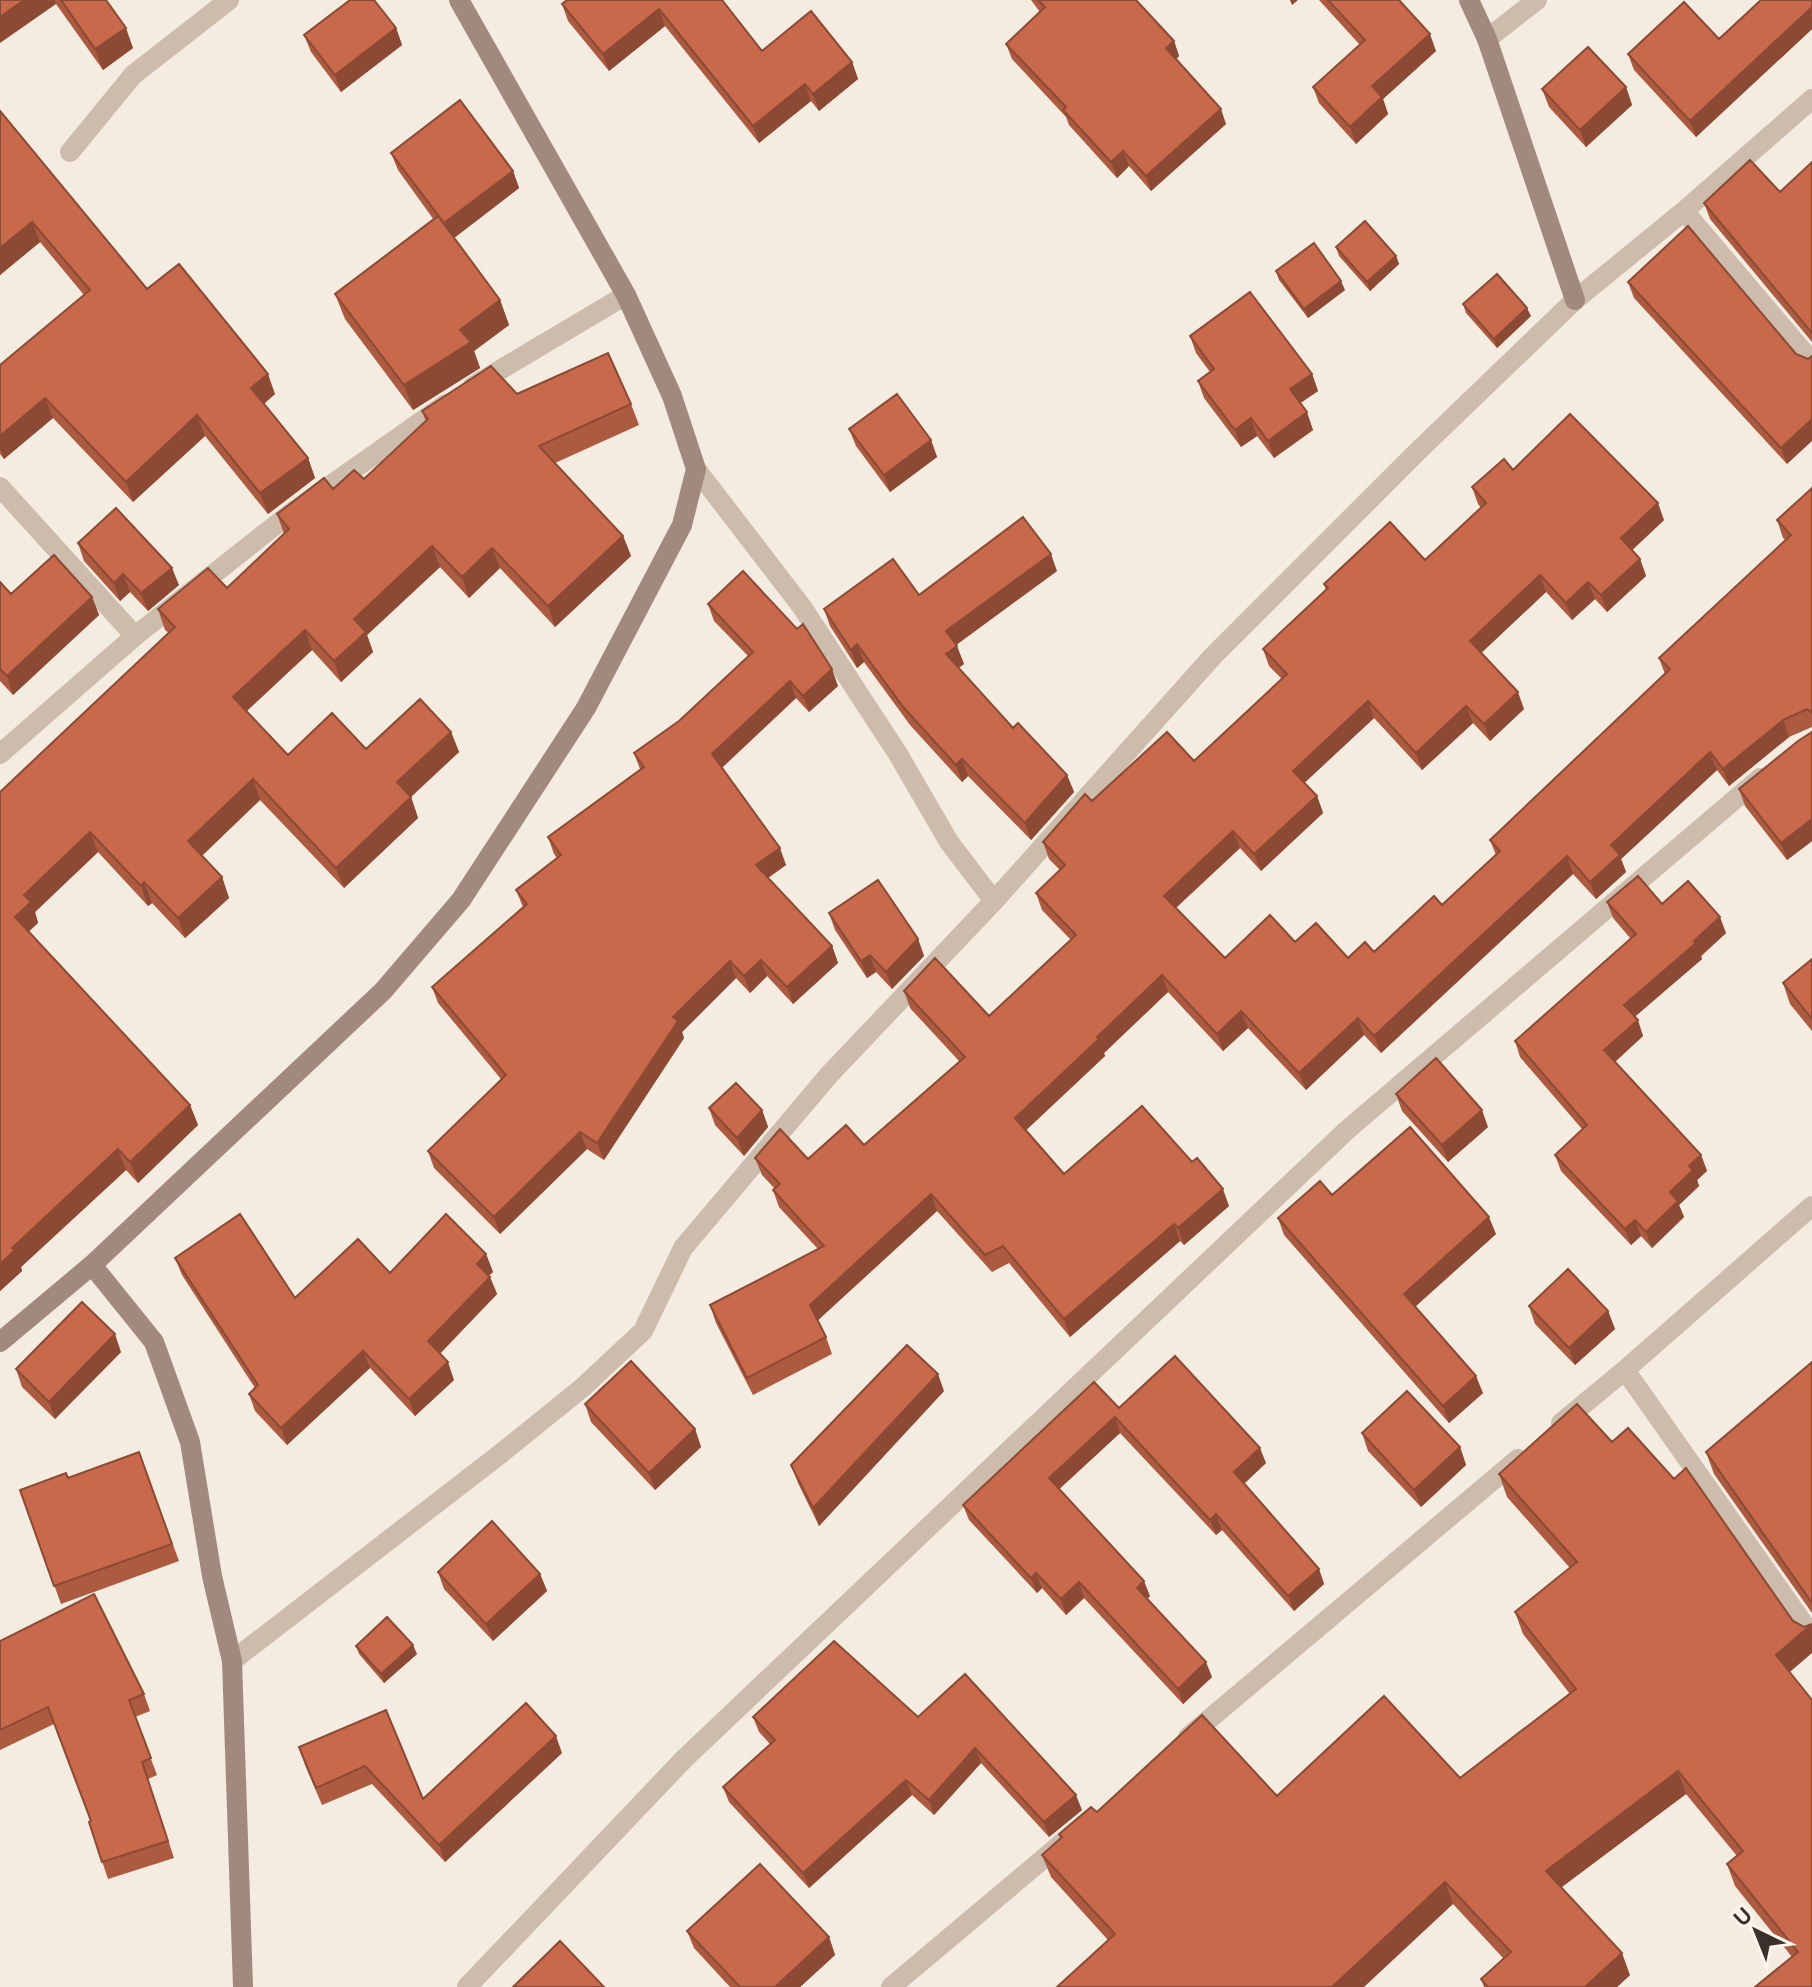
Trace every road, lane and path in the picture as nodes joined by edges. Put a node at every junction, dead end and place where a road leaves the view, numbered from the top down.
1 (229, 0) edge
2 (459, 0) edge
3 (1469, 0) edge
4 (1537, 0) edge
5 (1487, 39) junction
6 (1812, 99) edge
7 (70, 152) dead end
8 (1684, 211) junction
9 (626, 295) junction
10 (1575, 300) junction
11 (1812, 362) edge
12 (696, 469) junction
13 (0, 487) edge
14 (135, 636) junction
15 (0, 754) edge
16 (1775, 766) edge
17 (994, 901) junction
18 (1812, 1206) edge
19 (92, 1265) junction
20 (0, 1342) edge
21 (1625, 1370) junction
22 (1812, 1636) edge
23 (232, 1661) junction
24 (1172, 1750) edge
25 (1074, 1833) edge
26 (243, 1987) edge
27 (467, 1987) edge
28 (891, 1987) edge

1 - 7 street
2 - 9 street
3 - 5 street
4 - 5 street
5 - 10 street
6 - 8 street
8 - 10 street
8 - 11 street
9 - 12 street
9 - 14 street
10 - 17 street
12 - 17 street
12 - 19 street
13 - 14 street
14 - 15 street
16 - 27 street
17 - 23 street
18 - 21 street
19 - 20 street
19 - 23 street
21 - 22 street
21 - 24 street
23 - 26 street
25 - 28 street

